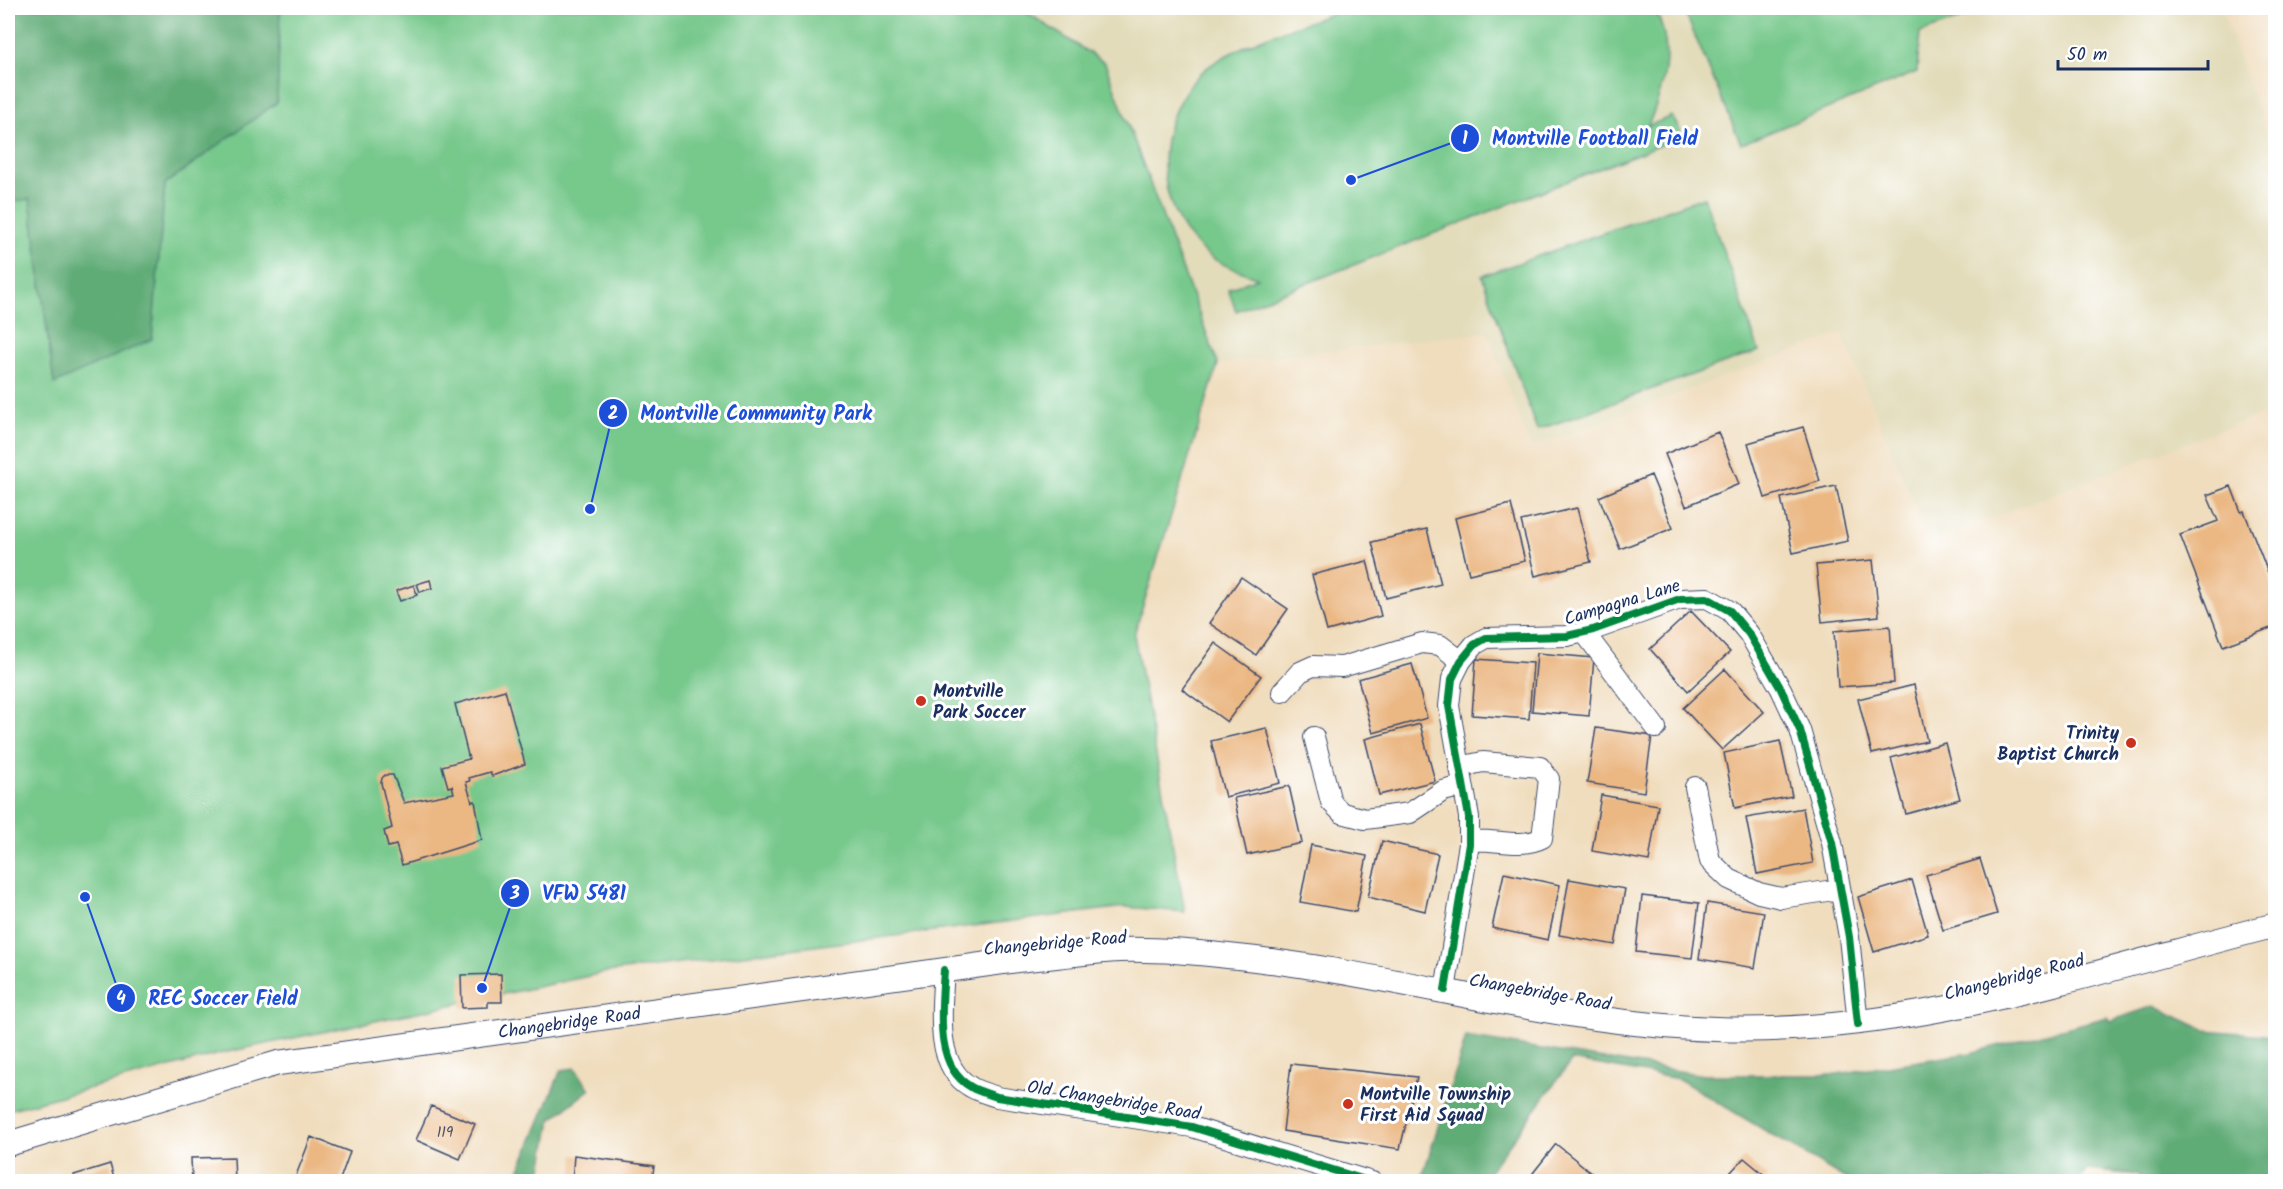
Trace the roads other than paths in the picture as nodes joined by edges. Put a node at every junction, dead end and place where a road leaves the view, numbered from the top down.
1 (1584, 632) junction
2 (1461, 661) junction
3 (1282, 692) dead end
4 (1656, 728) dead end
5 (1314, 737) dead end
6 (1461, 777) junction
7 (1695, 787) dead end
8 (1469, 840) junction
9 (1840, 889) junction
10 (2276, 925) edge
11 (944, 970) junction
12 (1445, 990) junction
13 (1858, 1024) junction
14 (8, 1144) edge
15 (1372, 1182) edge

1 - 2 street, Campagna Lane
1 - 4 street
1 - 9 street, Campagna Lane
2 - 3 street
2 - 6 street, Campagna Lane
5 - 6 street
6 - 8 street, Campagna Lane
6 - 8 street
7 - 9 street
8 - 12 street, Campagna Lane
9 - 13 street, Campagna Lane
10 - 13 main road, Changebridge Road
11 - 12 main road, Changebridge Road
11 - 14 main road, Changebridge Road
11 - 15 street, Old Changebridge Road
12 - 13 main road, Changebridge Road

